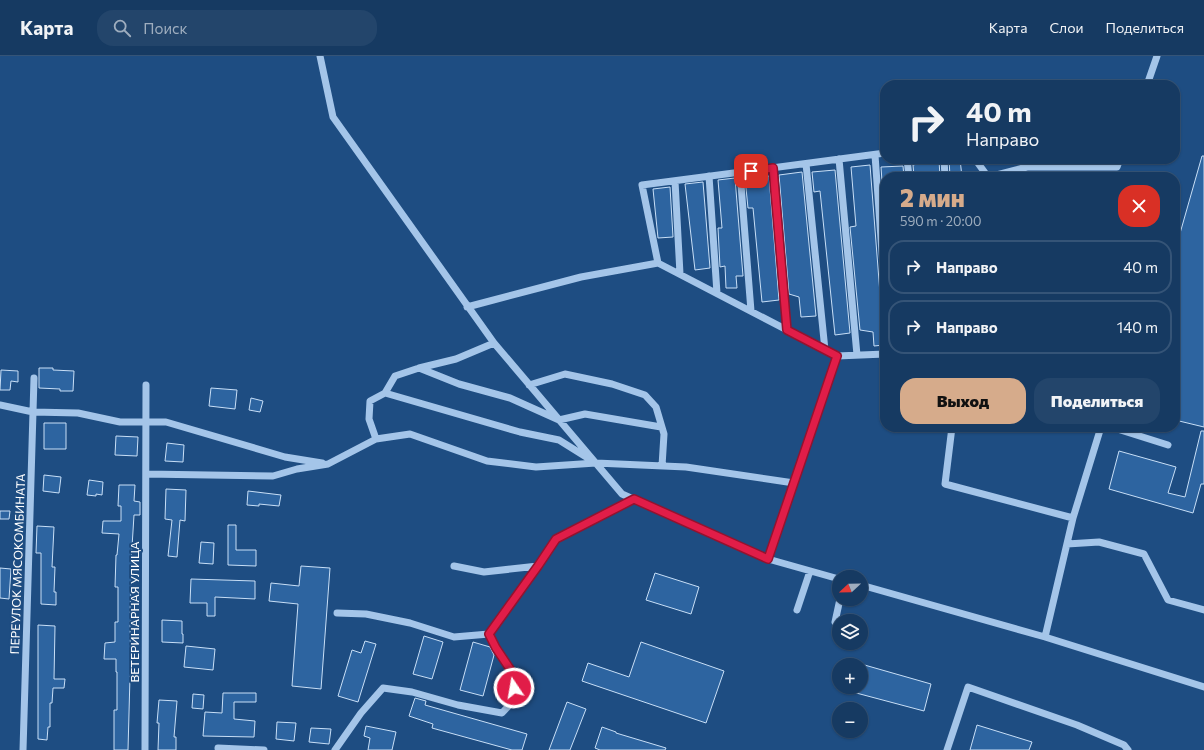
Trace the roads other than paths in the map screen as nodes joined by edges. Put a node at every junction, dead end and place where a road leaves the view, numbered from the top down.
1 (320, 56) edge
2 (1157, 56) edge
3 (1149, 80) edge
4 (880, 154) edge
5 (875, 155) junction
6 (839, 159) junction
7 (806, 164) junction
8 (979, 164) edge
9 (1118, 164) edge
10 (773, 168) junction
11 (740, 172) junction
12 (985, 172) edge
13 (1008, 172) edge
14 (709, 176) junction
15 (675, 181) junction
16 (880, 224) edge
17 (658, 263) junction
18 (680, 274) junction
19 (717, 293) junction
20 (468, 306) junction
21 (751, 311) junction
22 (787, 330) junction
23 (494, 343) junction
24 (825, 350) junction
25 (880, 354) edge
26 (857, 355) junction
27 (837, 356) junction
28 (419, 368) junction
29 (34, 378) dead end
30 (146, 385) dead end
31 (529, 385) junction
32 (385, 393) junction
33 (0, 405) edge
34 (33, 412) junction
35 (559, 420) junction
36 (146, 422) junction
37 (661, 427) junction
38 (951, 432) edge
39 (1099, 432) edge
40 (1127, 432) edge
41 (376, 440) junction
42 (1168, 445) dead end
43 (596, 463) junction
44 (328, 464) junction
45 (662, 466) junction
46 (146, 474) junction
47 (794, 483) junction
48 (634, 499) junction
49 (1073, 518) junction
50 (1067, 544) junction
51 (768, 559) junction
52 (454, 566) dead end
53 (538, 566) junction
54 (810, 571) junction
55 (832, 577) edge
56 (868, 587) edge
57 (797, 610) dead end
58 (1204, 610) edge
59 (337, 614) dead end
60 (489, 634) junction
61 (1045, 637) junction
62 (1204, 687) edge
63 (218, 748) dead end
64 (24, 750) edge
65 (145, 750) edge
66 (264, 750) edge
67 (335, 750) edge
68 (948, 750) edge
69 (1128, 750) edge

1 - 20 street
2 - 3 street
4 - 5 street
5 - 6 street
5 - 16 street
6 - 7 street
6 - 26 street
7 - 10 street
7 - 24 street
8 - 12 street
9 - 13 street
10 - 11 street
10 - 22 street
11 - 14 street
11 - 21 street
14 - 15 street
14 - 19 street
15 - 17 street
15 - 18 street
17 - 18 street
17 - 20 street
18 - 19 street
19 - 21 street
20 - 23 street
21 - 22 street
22 - 24 street
23 - 28 street
23 - 31 street
24 - 27 street
25 - 26 street
26 - 27 street
27 - 47 street
28 - 32 street
28 - 35 street
29 - 34 street, ПЕРЕУЛОК МЯСОКОМБИНАТА
30 - 36 street, ВЕТЕРИНАРНАЯ УЛИЦА
31 - 35 street
31 - 37 street
32 - 41 street
32 - 43 street
33 - 34 street
34 - 36 street
34 - 64 street, ПЕРЕУЛОК МЯСОКОМБИНАТА
35 - 37 street
35 - 43 street
36 - 44 street
36 - 46 street, ВЕТЕРИНАРНАЯ УЛИЦА
37 - 45 street
38 - 49 street
39 - 49 street
40 - 42 street
41 - 43 street
41 - 44 street
43 - 45 street
43 - 48 street
44 - 46 street
45 - 47 street
46 - 65 street, ВЕТЕРИНАРНАЯ УЛИЦА
47 - 51 street
48 - 51 street
48 - 53 street
49 - 50 street
50 - 58 street
50 - 61 street
51 - 54 street
52 - 53 street
53 - 60 street
54 - 55 street
54 - 57 street
56 - 61 street
59 - 60 street
60 - 67 street
61 - 62 street
63 - 66 street
68 - 69 street

